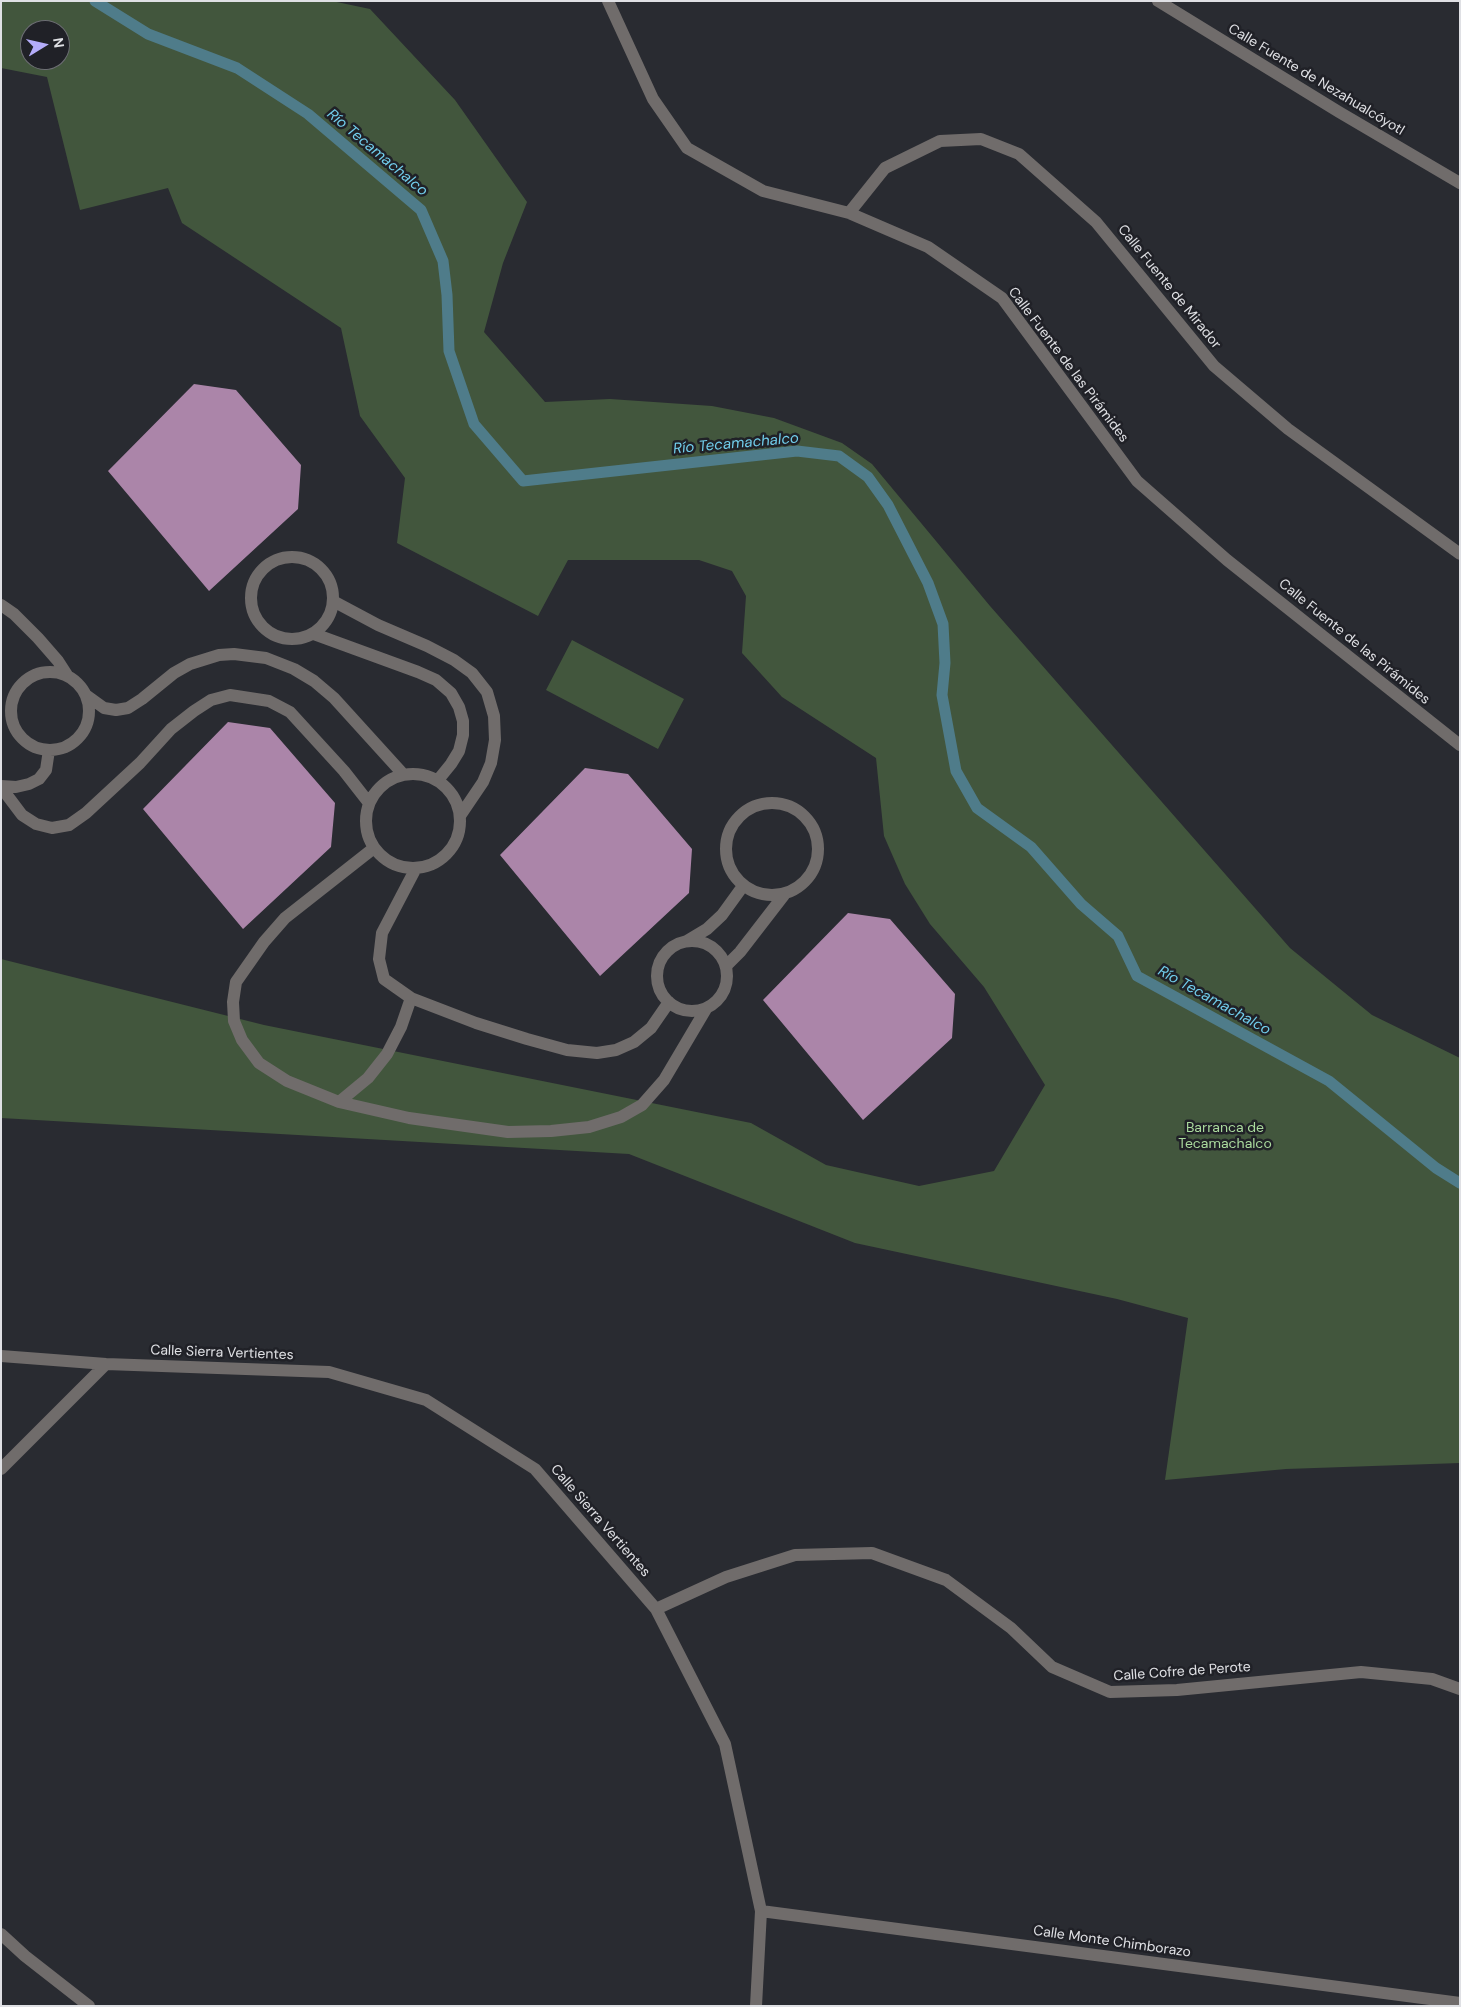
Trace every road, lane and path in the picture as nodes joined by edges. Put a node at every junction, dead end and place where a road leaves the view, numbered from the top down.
1 (608, 1) edge
2 (1158, 1) edge
3 (1458, 178) edge
4 (849, 213) junction
5 (1460, 554) edge
6 (333, 601) junction
7 (1, 605) edge
8 (314, 634) junction
9 (67, 675) junction
10 (86, 695) junction
11 (1460, 746) edge
12 (50, 750) junction
13 (403, 774) junction
14 (438, 780) junction
15 (1, 787) edge
16 (369, 803) junction
17 (460, 816) junction
18 (374, 848) junction
19 (416, 868) junction
20 (743, 886) junction
21 (784, 895) junction
22 (686, 942) junction
23 (726, 966) junction
24 (410, 998) junction
25 (669, 1002) junction
26 (706, 1009) junction
27 (339, 1102) junction
28 (1, 1356) edge
29 (106, 1364) junction
30 (1, 1469) edge
31 (656, 1608) junction
32 (1460, 1689) edge
33 (761, 1911) junction
34 (1, 1934) edge
35 (1460, 2003) edge
36 (89, 2006) edge
37 (756, 2006) edge

1 - 4 street, Calle Fuente de las Pirámides
2 - 3 street, Calle Fuente de Nezahualcóyotl
4 - 5 street, Calle Fuente de Mirador
4 - 11 street, Calle Fuente de las Pirámides
6 - 8 street
6 - 8 street
6 - 17 street
7 - 9 street
8 - 14 street
9 - 10 street
9 - 12 street
10 - 12 street
10 - 13 street
12 - 15 street
13 - 14 street
13 - 16 street
14 - 17 street
15 - 16 street
16 - 18 street
17 - 19 street
18 - 19 street
18 - 27 street
19 - 24 street
20 - 21 street
20 - 21 street
20 - 22 street
21 - 23 street
22 - 23 street
22 - 25 street
23 - 26 street
24 - 25 street
24 - 27 street
25 - 26 street
26 - 27 street
28 - 29 street, Calle Sierra Vertientes
29 - 30 street
29 - 31 street, Calle Sierra Vertientes
31 - 32 street, Calle Cofre de Perote
31 - 33 street, Calle Sierra Vertientes
33 - 35 street, Calle Monte Chimborazo
33 - 37 street, Calle Sierra Vertientes
34 - 36 street

